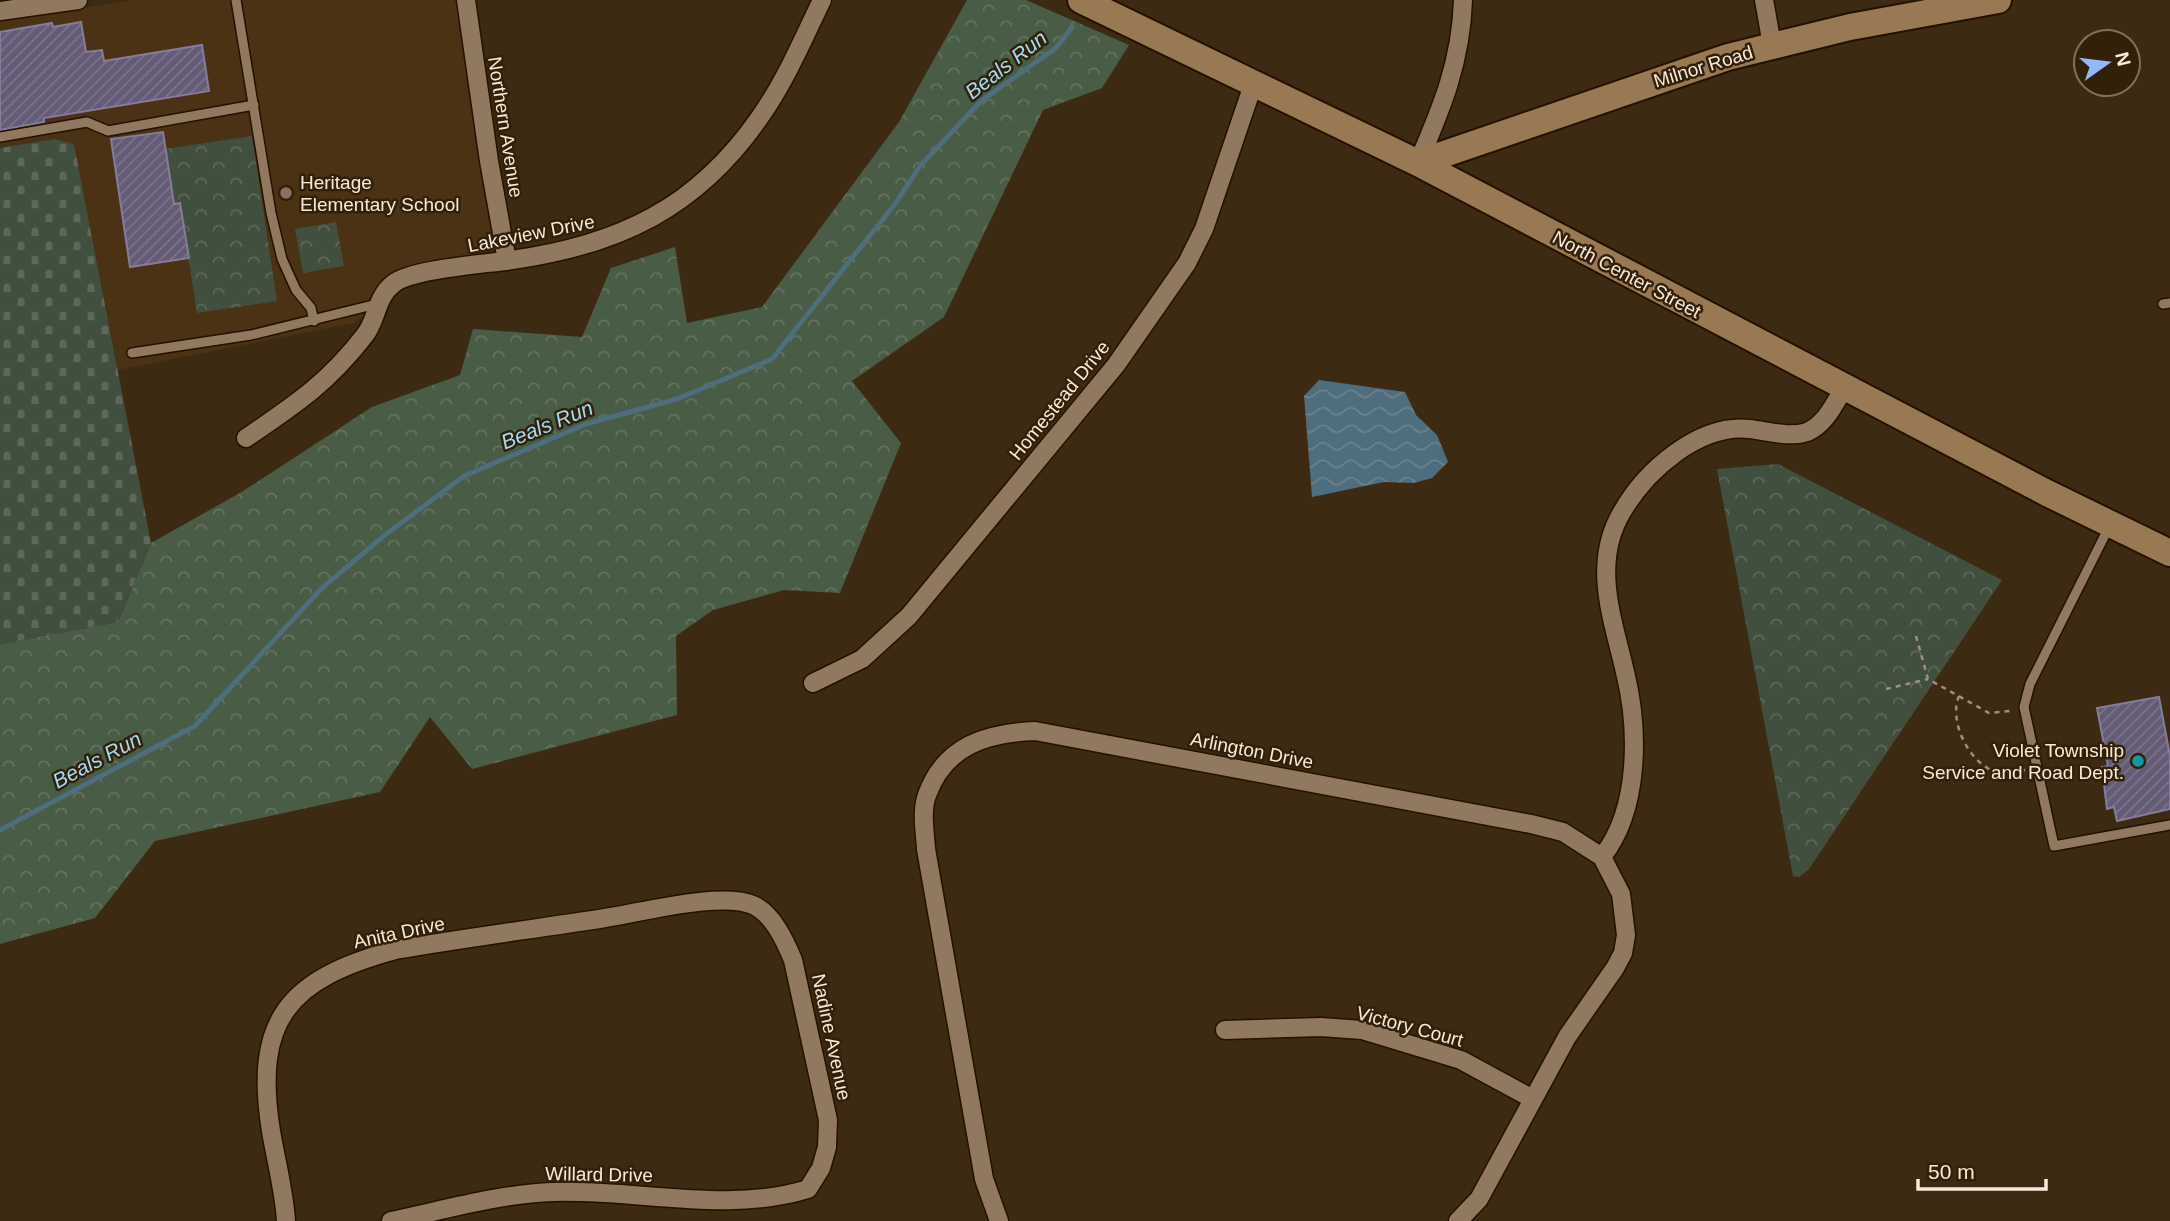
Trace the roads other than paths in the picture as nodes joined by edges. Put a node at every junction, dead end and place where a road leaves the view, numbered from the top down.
1 (78, 0) edge
2 (236, 0) edge
3 (467, 0) edge
4 (821, 0) edge
5 (1081, 0) edge
6 (1463, 0) edge
7 (1764, 0) edge
8 (1998, 0) edge
9 (0, 10) edge
10 (1772, 45) junction
11 (1254, 82) junction
12 (254, 105) junction
13 (0, 137) edge
14 (1418, 163) junction
15 (507, 261) junction
16 (377, 304) junction
17 (314, 321) junction
18 (132, 353) dead end
19 (1844, 388) junction
20 (246, 438) dead end
21 (2110, 524) junction
22 (2170, 553) edge
23 (813, 683) dead end
24 (2170, 825) edge
25 (1602, 857) junction
26 (752, 905) joint
27 (1225, 1030) dead end
28 (1533, 1098) junction
29 (808, 1189) joint
30 (286, 1221) edge
31 (391, 1221) edge
32 (999, 1221) edge
33 (1458, 1221) edge

1 - 9 street
2 - 12 lane
3 - 15 street, Northern Avenue
4 - 15 street, Lakeview Drive
5 - 11 main road, North Center Street
6 - 14 street
7 - 10 street
8 - 10 main road, Milnor Road
10 - 14 main road, Milnor Road
11 - 14 main road, North Center Street
11 - 23 street, Homestead Drive
12 - 13 lane
12 - 17 lane
14 - 19 main road, North Center Street
15 - 16 street, Lakeview Drive
16 - 17 lane
16 - 20 street, Lakeview Drive
17 - 18 lane
19 - 21 main road, North Center Street
19 - 25 street
21 - 22 main road, North Center Street
21 - 24 lane
25 - 28 street, Arlington Drive
25 - 32 street, Arlington Drive
26 - 29 street, Nadine Avenue
26 - 30 street, Anita Drive
27 - 28 street, Victory Court
28 - 33 street, Arlington Drive
29 - 31 street, Willard Drive

